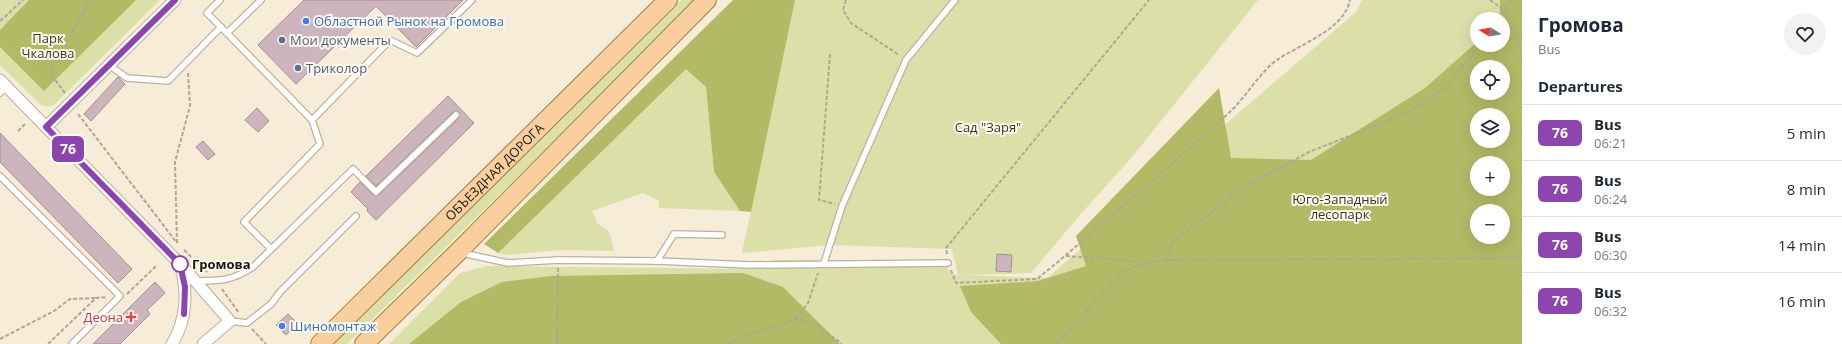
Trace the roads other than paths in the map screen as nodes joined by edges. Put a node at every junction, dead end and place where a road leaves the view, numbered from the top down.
1 (175, 0) edge
2 (220, 0) edge
3 (261, 0) edge
4 (472, 0) edge
5 (668, 0) edge
6 (707, 0) edge
7 (955, 0) edge
8 (221, 27) junction
9 (227, 33) junction
10 (110, 65) junction
11 (2, 86) edge
12 (456, 115) dead end
13 (312, 120) junction
14 (46, 127) junction
15 (0, 176) edge
16 (356, 216) dead end
17 (722, 235) dead end
18 (271, 249) junction
19 (458, 252) junction
20 (657, 261) junction
21 (824, 263) junction
22 (948, 263) road end
23 (180, 264) junction
24 (195, 281) junction
25 (230, 321) junction
26 (177, 343) edge
27 (72, 344) edge
28 (204, 344) edge
29 (320, 344) edge
30 (364, 344) edge

1 - 10 street
2 - 8 lane
3 - 9 lane
4 - 13 lane
5 - 29 main road, ОБЪЕЗДНАЯ ДОРОГА
6 - 19 main road
7 - 21 lane
8 - 9 lane
8 - 10 lane
9 - 13 lane
10 - 14 street
11 - 14 street
12 - 18 lane
13 - 18 lane
14 - 23 street
15 - 27 lane
16 - 25 lane
17 - 20 lane
18 - 24 lane
19 - 20 lane
19 - 30 main road
20 - 21 lane
21 - 22 lane
23 - 24 street
23 - 26 street
24 - 25 street
25 - 28 street

